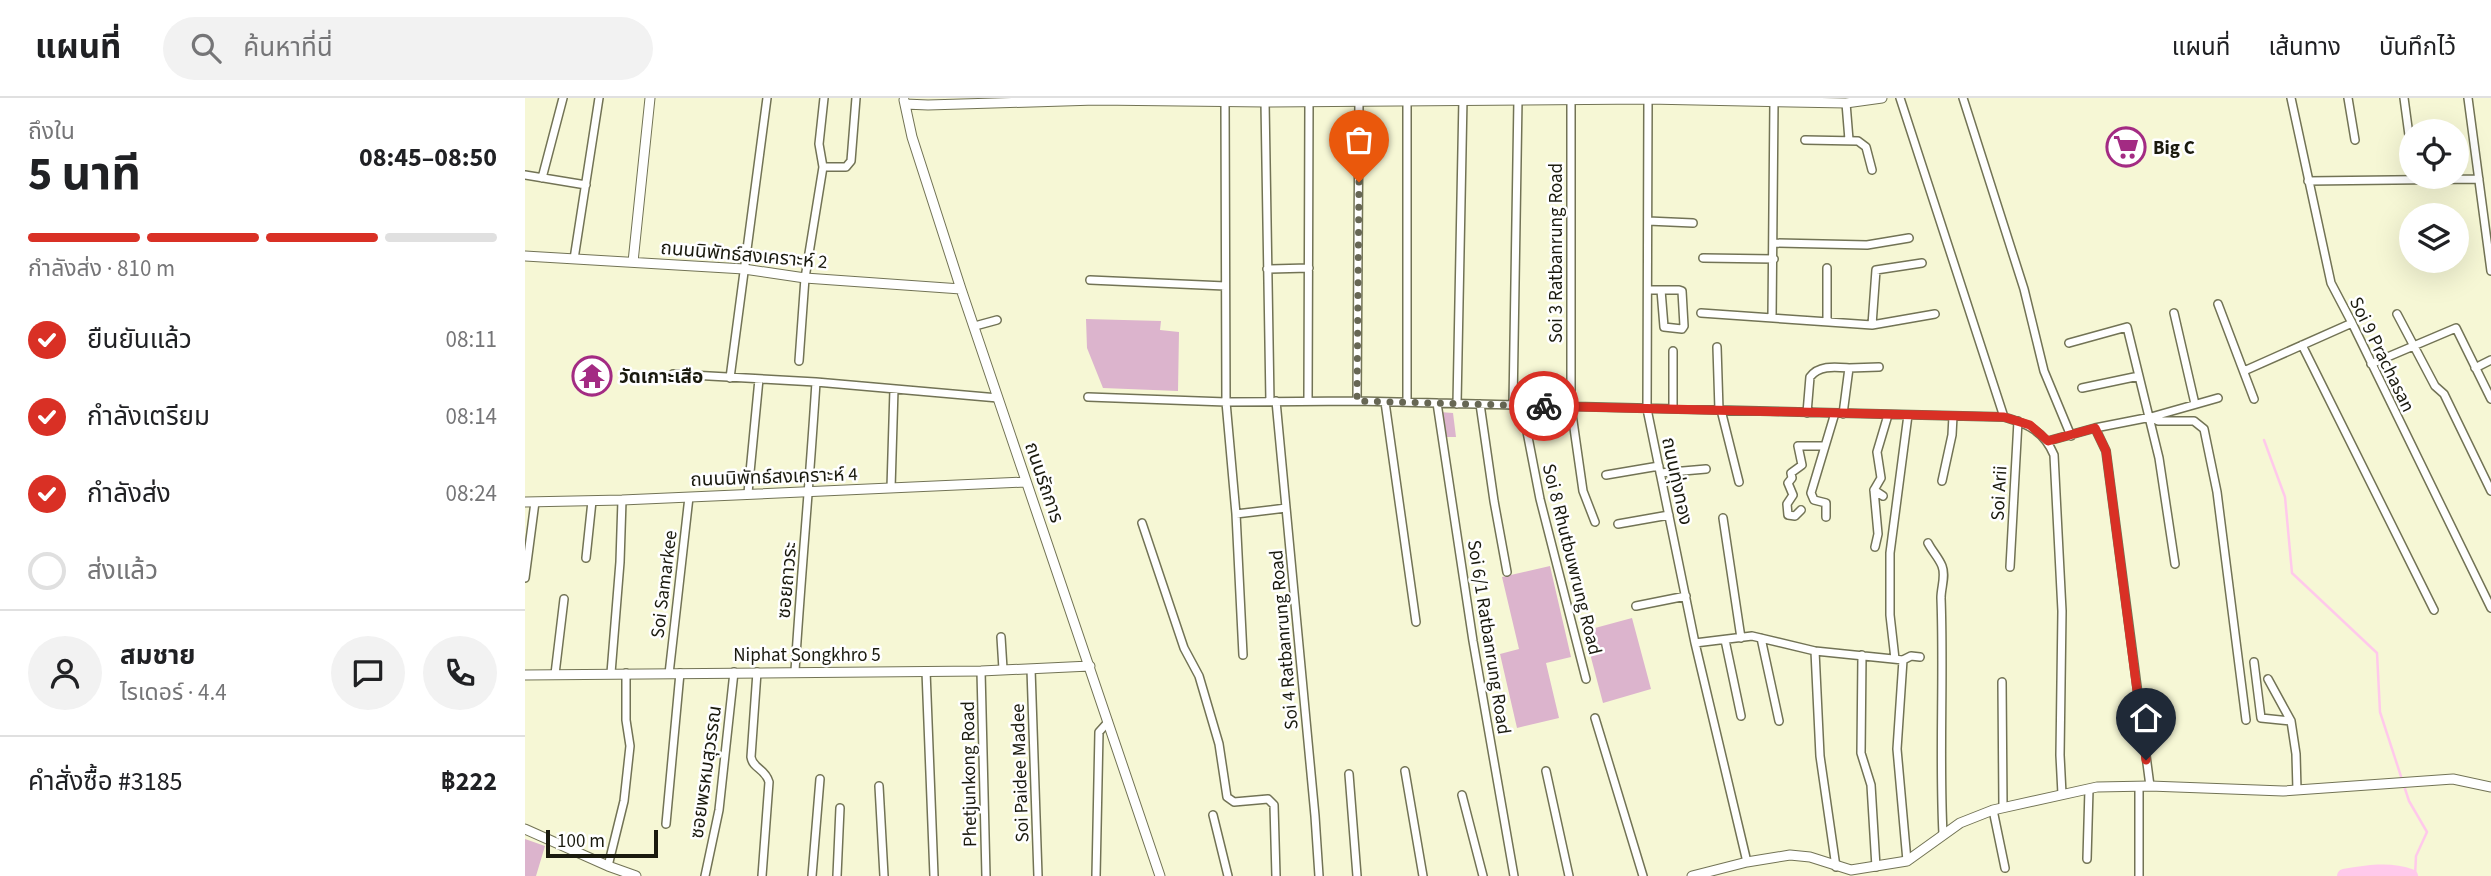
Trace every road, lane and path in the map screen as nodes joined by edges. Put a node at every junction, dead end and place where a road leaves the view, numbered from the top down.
1 (563, 98) edge
2 (599, 98) edge
3 (650, 98) edge
4 (768, 98) edge
5 (824, 98) edge
6 (856, 98) edge
7 (1882, 98) edge
8 (1900, 98) edge
9 (1963, 98) edge
10 (2291, 98) edge
11 (2348, 98) edge
12 (2404, 98) edge
13 (2468, 98) edge
14 (1096, 99) edge
15 (1463, 99) edge
16 (1518, 99) edge
17 (1571, 99) edge
18 (1648, 99) edge
19 (1026, 100) edge
20 (1225, 100) junction
21 (1359, 100) junction
22 (1407, 100) junction
23 (904, 101) edge
24 (1774, 101) junction
25 (1265, 102) junction
26 (1309, 102) junction
27 (1846, 103) junction
28 (2407, 119) edge
29 (1805, 140) dead end
30 (1849, 140) junction
31 (2355, 140) dead end
32 (823, 167) junction
33 (1872, 170) dead end
34 (525, 175) edge
35 (542, 178) junction
36 (2399, 179) edge
37 (2469, 179) edge
38 (2479, 179) junction
39 (2308, 181) junction
40 (586, 185) junction
41 (1648, 221) junction
42 (1693, 223) dead end
43 (1909, 238) dead end
44 (1774, 243) junction
45 (525, 256) edge
46 (1703, 258) dead end
47 (574, 259) junction
48 (1774, 259) junction
49 (633, 261) junction
50 (1922, 263) dead end
51 (1309, 268) junction
52 (1827, 268) dead end
53 (744, 269) junction
54 (1267, 269) junction
55 (2491, 271) edge
56 (805, 278) junction
57 (1090, 280) dead end
58 (1225, 286) junction
59 (961, 289) junction
60 (1648, 290) junction
61 (1661, 290) junction
62 (2218, 304) dead end
63 (1700, 313) dead end
64 (2174, 313) dead end
65 (1935, 314) dead end
66 (2397, 314) dead end
67 (1772, 318) junction
68 (997, 320) dead end
69 (1827, 321) junction
70 (2352, 323) junction
71 (1872, 325) junction
72 (975, 326) junction
73 (2069, 342) dead end
74 (2302, 345) junction
75 (1717, 346) dead end
76 (2414, 346) junction
77 (1673, 351) dead end
78 (2491, 360) edge
79 (799, 361) dead end
80 (2371, 365) junction
81 (1849, 368) junction
82 (1879, 368) dead end
83 (2475, 368) junction
84 (2244, 371) junction
85 (673, 374) dead end
86 (2139, 376) junction
87 (730, 378) junction
88 (759, 379) junction
89 (816, 382) junction
90 (894, 388) junction
91 (2082, 388) dead end
92 (1088, 397) dead end
93 (998, 398) junction
94 (2218, 398) dead end
95 (2253, 399) dead end
96 (2491, 400) edge
97 (1273, 401) junction
98 (1308, 401) junction
99 (1357, 401) junction
100 (1226, 402) junction
101 (1385, 402) junction
102 (1407, 402) junction
103 (1437, 403) junction
104 (1457, 404) junction
105 (1480, 404) junction
106 (2195, 404) junction
107 (1513, 405) junction
108 (1522, 405) junction
109 (1571, 407) junction
110 (1647, 409) junction
111 (1673, 409) junction
112 (1720, 410) junction
113 (1807, 413) junction
114 (1835, 413) junction
115 (1843, 414) junction
116 (1888, 415) junction
117 (1908, 415) junction
118 (1953, 416) junction
119 (2004, 417) junction
120 (2151, 417) junction
121 (2018, 421) junction
122 (2095, 428) junction
123 (2071, 436) junction
124 (2048, 441) junction
125 (1825, 446) junction
126 (1706, 469) dead end
127 (1660, 470) junction
128 (1606, 475) dead end
129 (1942, 481) dead end
130 (1025, 482) junction
131 (1739, 482) dead end
132 (891, 488) junction
133 (1874, 490) junction
134 (2491, 491) edge
135 (808, 492) junction
136 (748, 493) junction
137 (1882, 496) dead end
138 (689, 497) junction
139 (622, 500) junction
140 (592, 501) junction
141 (530, 502) edge
142 (1286, 508) junction
143 (1801, 510) dead end
144 (1236, 514) junction
145 (1669, 515) junction
146 (1826, 517) dead end
147 (1723, 519) dead end
148 (1595, 522) dead end
149 (1142, 523) dead end
150 (1618, 524) dead end
151 (1928, 543) dead end
152 (1875, 547) dead end
153 (586, 558) dead end
154 (2175, 564) dead end
155 (2010, 567) dead end
156 (1507, 572) dead end
157 (525, 578) edge
158 (1686, 596) junction
159 (564, 598) dead end
160 (1636, 606) dead end
161 (2491, 608) edge
162 (2434, 610) dead end
163 (1416, 622) dead end
164 (1001, 637) dead end
165 (1741, 638) junction
166 (1761, 638) junction
167 (1725, 640) junction
168 (1695, 643) junction
169 (1815, 650) junction
170 (1244, 655) dead end
171 (1863, 655) junction
172 (1920, 657) dead end
173 (1899, 659) junction
174 (2254, 662) dead end
175 (1090, 666) junction
176 (1003, 669) junction
177 (1031, 669) junction
178 (795, 671) junction
179 (926, 671) junction
180 (981, 671) junction
181 (734, 672) junction
182 (757, 672) junction
183 (611, 673) junction
184 (626, 673) junction
185 (680, 673) junction
186 (555, 674) junction
187 (669, 674) junction
188 (525, 675) edge
189 (1586, 679) dead end
190 (2268, 679) dead end
191 (2002, 682) dead end
192 (1741, 716) dead end
193 (1595, 719) dead end
194 (2246, 720) dead end
195 (2291, 720) junction
196 (1779, 721) dead end
197 (1108, 722) junction
198 (1405, 771) dead end
199 (1546, 771) dead end
200 (1349, 774) dead end
201 (820, 779) dead end
202 (879, 786) dead end
203 (2145, 786) junction
204 (2491, 787) edge
205 (2089, 789) junction
206 (2297, 790) junction
207 (2062, 794) junction
208 (1462, 795) dead end
209 (2003, 807) junction
210 (840, 808) dead end
211 (1993, 810) junction
212 (1213, 816) dead end
213 (666, 824) dead end
214 (525, 829) edge
215 (1943, 834) junction
216 (2087, 859) dead end
217 (1907, 861) junction
218 (1747, 862) junction
219 (608, 866) junction
220 (1836, 867) junction
221 (1876, 867) junction
222 (2005, 867) dead end
223 (636, 876) edge
224 (705, 876) edge
225 (762, 876) edge
226 (812, 876) edge
227 (837, 876) edge
228 (884, 876) edge
229 (933, 876) edge
230 (986, 876) edge
231 (1038, 876) edge
232 (1096, 876) edge
233 (1160, 876) edge
234 (1228, 876) edge
235 (1276, 876) edge
236 (1319, 876) edge
237 (1357, 876) edge
238 (1423, 876) edge
239 (1483, 876) edge
240 (1514, 876) edge
241 (1569, 876) edge
242 (1643, 876) edge
243 (1692, 876) edge
244 (2139, 876) edge

1 - 35 street
2 - 40 street
3 - 49 street
4 - 53 street
5 - 32 street
6 - 32 street
7 - 27 street
8 - 119 street
9 - 123 street
10 - 39 street, Soi 9 Prachasan
11 - 31 street
12 - 28 street
13 - 38 street
14 - 19 street
14 - 20 street
15 - 16 street
15 - 22 street
15 - 104 street
16 - 17 street
16 - 107 street
17 - 18 street
17 - 109 street, Soi 3 Ratbanrung Road
18 - 24 street
18 - 41 street, ถนนทุ่งทอง
19 - 23 street
20 - 25 street
20 - 58 street
21 - 22 street
21 - 26 street
21 - 99 street
22 - 102 street
23 - 59 street, ถนนรัถการ
24 - 27 street
24 - 44 street
25 - 26 street
25 - 54 street, Soi 4 Ratbanrung Road
26 - 51 street
27 - 30 street
29 - 30 street
30 - 33 street
32 - 56 street
34 - 35 street
35 - 40 street
36 - 39 street
37 - 38 street
38 - 55 street
39 - 70 street, Soi 9 Prachasan
40 - 47 street
41 - 42 street
41 - 60 street, ถนนทุ่งทอง
43 - 44 street
44 - 48 street
45 - 47 street, ถนนนิพัทธ์สงเคราะห์ 2
46 - 48 street
47 - 49 street, ถนนนิพัทธ์สงเคราะห์ 2
48 - 67 street
49 - 53 street, ถนนนิพัทธ์สงเคราะห์ 2
50 - 71 street
51 - 54 street
51 - 98 street
52 - 69 street
53 - 56 street, ถนนนิพัทธ์สงเคราะห์ 2
53 - 87 street
54 - 97 street, Soi 4 Ratbanrung Road
56 - 59 street, ถนนนิพัทธ์สงเคราะห์ 2
56 - 79 street
57 - 58 street
58 - 100 street
59 - 72 street, ถนนรัถการ
60 - 61 street
60 - 110 street, ถนนทุ่งทอง
61 - 61 street
62 - 84 street
63 - 67 street
64 - 106 street
65 - 71 street
66 - 76 street
67 - 69 street
68 - 72 street
69 - 71 street
70 - 74 street
70 - 80 street, Soi 9 Prachasan
72 - 93 street, ถนนรัถการ
73 - 86 street
74 - 84 street
74 - 162 street
75 - 112 street
76 - 80 street
76 - 83 street
76 - 134 street
77 - 111 street
78 - 83 street
80 - 161 street, Soi 9 Prachasan
81 - 82 street
81 - 113 street
81 - 115 street
83 - 96 street
84 - 95 street
85 - 87 street
86 - 91 street
86 - 120 street
87 - 88 street
88 - 89 street
88 - 136 street
89 - 90 street
89 - 135 street, ซอยถาวระ
90 - 93 street
90 - 132 street
92 - 100 street
93 - 130 street, ถนนรัถการ
94 - 106 street
97 - 98 street
97 - 100 street
97 - 142 street, Soi 4 Ratbanrung Road
98 - 99 street
99 - 101 street
100 - 144 street
101 - 102 street
101 - 163 street
102 - 103 street
103 - 104 street
103 - 240 street, Soi 6/1 Ratbanrung Road
104 - 105 street
105 - 107 street
105 - 156 street
106 - 120 street
107 - 108 street
108 - 109 street
108 - 189 street, Soi 8 Rhutbuwrung Road
109 - 110 street
109 - 148 street, Soi 3 Ratbanrung Road
110 - 111 street
110 - 127 street, ถนนทุ่งทอง
111 - 112 street
112 - 113 street
112 - 131 street
113 - 114 street
114 - 115 street
114 - 125 street
115 - 116 street
116 - 117 street
116 - 133 street
117 - 118 street
117 - 173 street
118 - 119 street
118 - 129 street
119 - 121 street
120 - 122 street
120 - 154 street
120 - 194 street
121 - 124 street
121 - 155 street, Soi Arii
122 - 123 street
122 - 203 street
123 - 124 street
124 - 207 street
125 - 143 street
125 - 146 street
126 - 127 street
127 - 128 street
127 - 145 street, ถนนทุ่งทอง
130 - 132 street, ถนนนิพัทธ์สงเคราะห์ 4
130 - 175 street, ถนนรัถการ
132 - 135 street, ถนนนิพัทธ์สงเคราะห์ 4
133 - 137 street
133 - 152 street
135 - 136 street, ถนนนิพัทธ์สงเคราะห์ 4
135 - 178 street, ซอยถาวระ
136 - 138 street, ถนนนิพัทธ์สงเคราะห์ 4
138 - 139 street, ถนนนิพัทธ์สงเคราะห์ 4
138 - 187 street, Soi Samarkee
139 - 140 street, ถนนนิพัทธ์สงเคราะห์ 4
139 - 183 street
140 - 141 street, ถนนนิพัทธ์สงเคราะห์ 4
140 - 153 street
141 - 157 street
142 - 144 street
142 - 236 street, Soi 4 Ratbanrung Road
144 - 170 street
145 - 150 street
145 - 158 street, ถนนทุ่งทอง
147 - 165 street
149 - 235 street
151 - 215 street
158 - 160 street
158 - 168 street, ถนนทุ่งทอง
159 - 186 street
164 - 176 street
165 - 166 street
165 - 167 street
166 - 169 street
166 - 196 street
167 - 168 street
167 - 192 street
168 - 218 street, ถนนทุ่งทอง
169 - 171 street
169 - 220 street
171 - 173 street
171 - 221 street
172 - 173 street
173 - 217 street
174 - 195 street
175 - 177 street, Niphat Songkhro 5
175 - 197 street, ถนนรัถการ
176 - 177 street, Niphat Songkhro 5
176 - 180 street, Niphat Songkhro 5
177 - 231 street, Soi Paidee Madee
178 - 179 street, Niphat Songkhro 5
178 - 182 street, Niphat Songkhro 5
179 - 180 street, Niphat Songkhro 5
179 - 229 street
180 - 230 street, Phetjunkong Road
181 - 182 street, Niphat Songkhro 5
181 - 185 street, Niphat Songkhro 5
181 - 224 street, ซอยพรหมสุวรรณ
182 - 225 street
183 - 184 street, Niphat Songkhro 5
183 - 186 street, Niphat Songkhro 5
184 - 187 street, Niphat Songkhro 5
184 - 219 street
185 - 187 street, Niphat Songkhro 5
185 - 213 street
186 - 188 street, Niphat Songkhro 5
190 - 195 street
191 - 209 street
193 - 242 street
195 - 206 street
197 - 232 street
197 - 233 street, ถนนรัถการ
198 - 238 street
199 - 241 street
200 - 237 street
201 - 226 street
202 - 228 street
203 - 205 street
203 - 206 street
203 - 244 street
204 - 206 street
205 - 207 street
205 - 216 street
207 - 209 street
208 - 239 street
209 - 211 street
210 - 227 street
211 - 215 street
211 - 222 street
212 - 234 street
214 - 219 street
215 - 217 street
217 - 221 street
218 - 220 street
218 - 243 street
219 - 223 street
220 - 221 street

